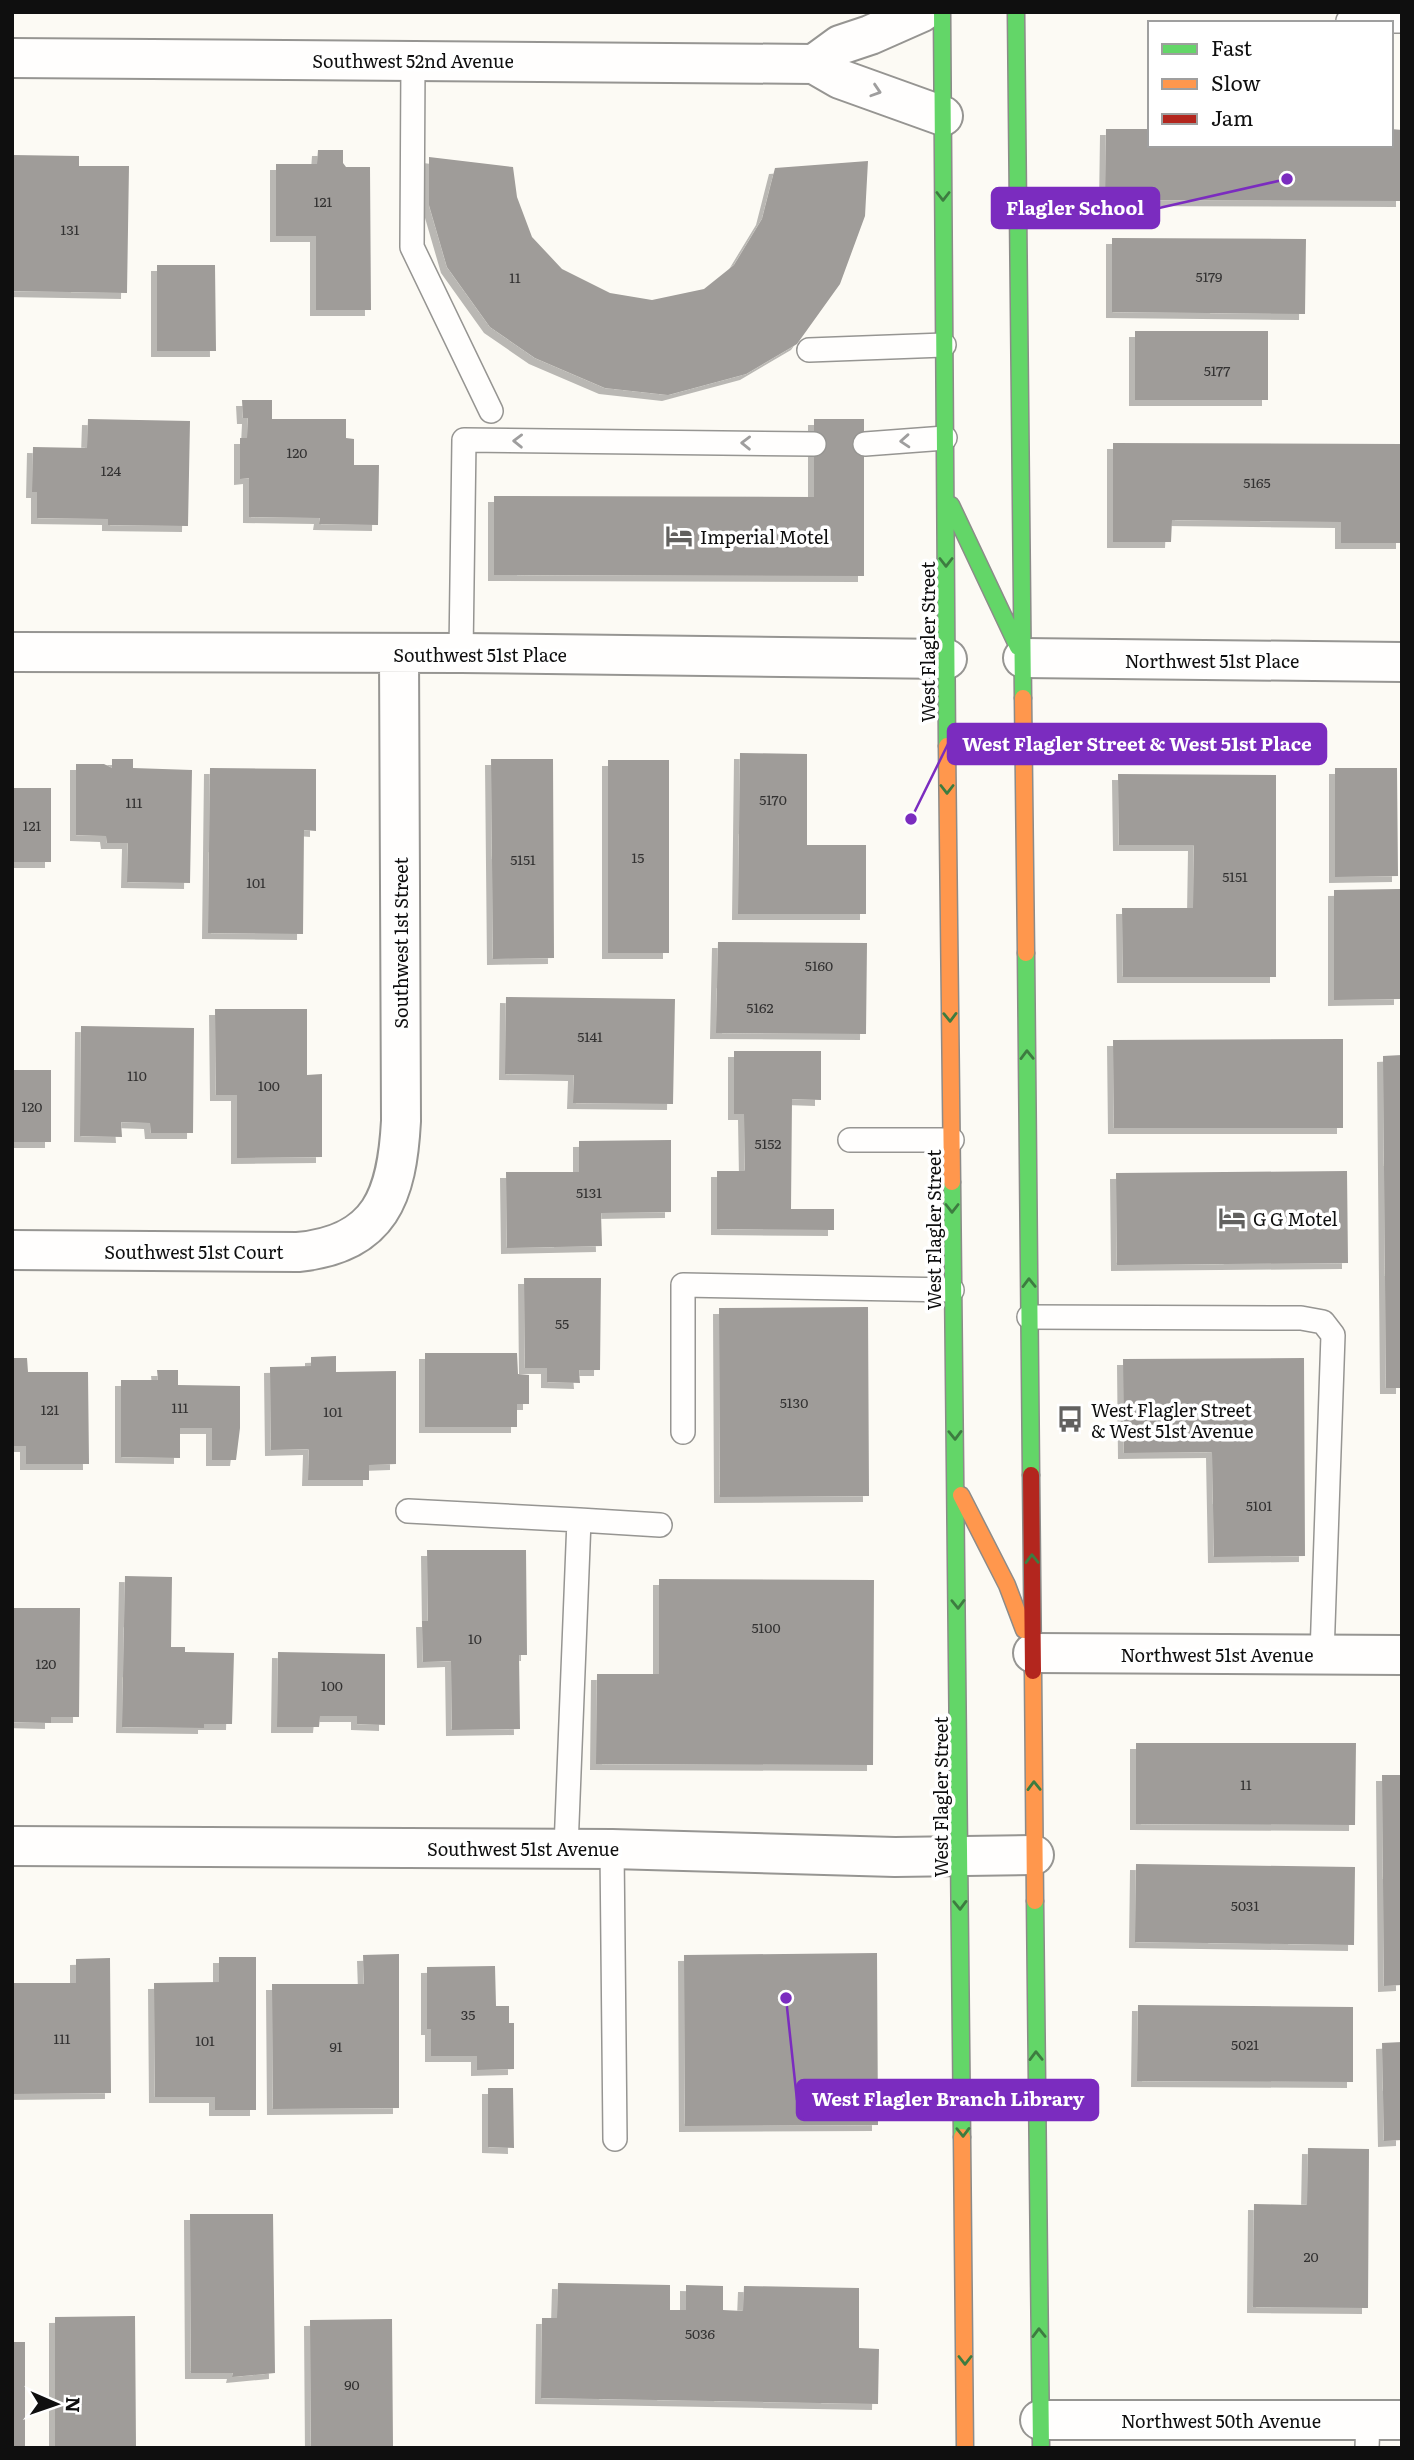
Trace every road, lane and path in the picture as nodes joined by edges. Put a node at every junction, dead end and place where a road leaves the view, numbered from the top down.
1 (922, 12) edge
2 (942, 12) edge
3 (1016, 12) edge
4 (1348, 21) edge
5 (1402, 21) edge
6 (12, 58) edge
7 (413, 60) junction
8 (814, 64) junction
9 (943, 116) junction
10 (944, 345) junction
11 (809, 350) dead end
12 (491, 411) dead end
13 (945, 438) junction
14 (814, 444) dead end
15 (865, 444) dead end
16 (946, 494) junction
17 (12, 652) edge
18 (399, 653) junction
19 (461, 653) junction
20 (1023, 658) junction
21 (947, 660) junction
22 (1402, 662) edge
23 (850, 1140) dead end
24 (951, 1140) junction
25 (369, 1226) joint
26 (12, 1250) edge
27 (952, 1290) junction
28 (1029, 1317) junction
29 (683, 1432) dead end
30 (957, 1487) junction
31 (408, 1511) dead end
32 (579, 1520) junction
33 (660, 1525) dead end
34 (1033, 1653) junction
35 (1402, 1654) edge
36 (1322, 1655) junction
37 (12, 1846) edge
38 (566, 1849) junction
39 (612, 1849) junction
40 (1034, 1855) junction
41 (960, 1856) junction
42 (615, 2140) dead end
43 (1379, 2429) edge
44 (1041, 2434) edge
45 (965, 2448) edge

1 - 8 street
2 - 9 main road, West Flagler Street
3 - 20 main road
4 - 5 lane
6 - 7 street, Southwest 52nd Avenue
7 - 8 street, Southwest 52nd Avenue
7 - 12 lane
8 -> 9 street, Southwest 52nd Avenue
9 -> 10 main road, West Flagler Street
10 - 11 lane
10 - 13 main road, West Flagler Street
13 -> 15 lane
13 - 16 main road, West Flagler Street
14 -> 19 lane
16 - 20 main road
16 -> 21 main road, West Flagler Street
17 - 18 street, Southwest 51st Place
18 - 19 street, Southwest 51st Place
18 - 25 street, Southwest 1st Street
19 - 21 street, Southwest 51st Place
20 - 22 street, Northwest 51st Place
28 -> 20 main road
21 -> 24 main road, West Flagler Street
23 - 24 lane
24 -> 27 main road, West Flagler Street
25 - 26 street, Southwest 51st Court
27 - 29 lane
27 -> 30 main road, West Flagler Street
34 -> 28 main road
28 - 36 lane
30 - 34 main road
30 -> 41 main road, West Flagler Street
31 - 32 lane
32 - 33 lane
32 - 38 lane
34 - 36 street, Northwest 51st Avenue
40 -> 34 main road
35 - 36 street, Northwest 51st Avenue
37 - 38 street, Southwest 51st Avenue
38 - 39 street, Southwest 51st Avenue
39 - 41 street, Southwest 51st Avenue
39 - 42 lane
40 - 41 street, Southwest 51st Avenue
44 -> 40 main road
41 -> 45 main road, West Flagler Street
43 - 44 street, Northwest 50th Avenue

